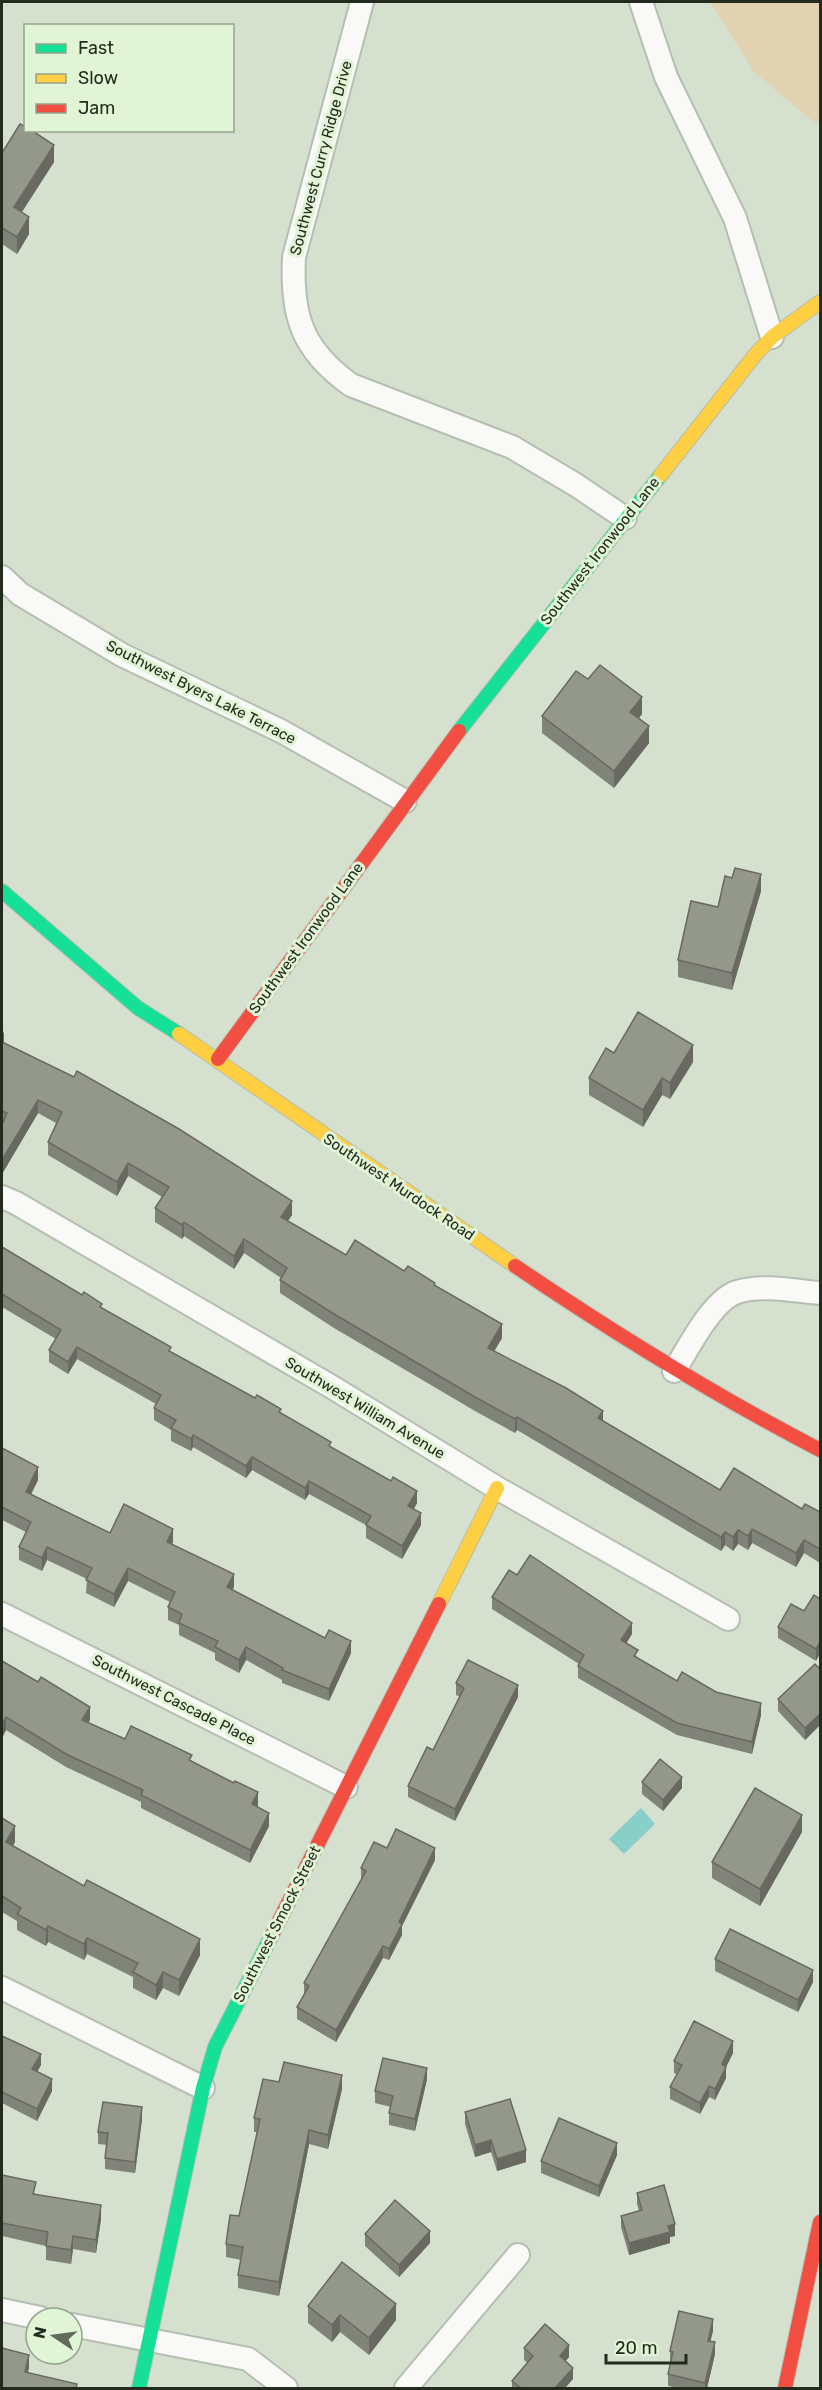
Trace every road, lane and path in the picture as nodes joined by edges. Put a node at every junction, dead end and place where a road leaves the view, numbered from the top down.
1 (362, 2) edge
2 (641, 2) edge
3 (820, 302) edge
4 (772, 337) junction
5 (625, 518) junction
6 (2, 577) edge
7 (405, 801) junction
8 (2, 891) edge
9 (218, 1059) junction
10 (2, 1197) edge
11 (820, 1293) edge
12 (674, 1371) junction
13 (820, 1450) edge
14 (497, 1488) junction
15 (2, 1614) edge
16 (728, 1619) dead end
17 (346, 1786) junction
18 (2, 1988) edge
19 (203, 2088) junction
20 (820, 2222) edge
21 (518, 2255) dead end
22 (2, 2310) edge
23 (24, 2315) edge
24 (84, 2327) edge
25 (151, 2341) junction
26 (139, 2388) edge
27 (286, 2388) edge
28 (406, 2388) edge
29 (785, 2388) edge

1 - 5 street, Southwest Curry Ridge Drive
2 - 4 street
3 - 4 street, Southwest Ironwood Lane
4 - 5 street, Southwest Ironwood Lane
5 - 7 street, Southwest Ironwood Lane
6 - 7 street, Southwest Byers Lake Terrace
7 - 9 street, Southwest Ironwood Lane
8 - 9 street, Southwest Murdock Road
9 - 12 street, Southwest Murdock Road
10 - 14 street, Southwest William Avenue
11 - 12 street
12 - 13 street, Southwest Murdock Road
14 - 16 street, Southwest William Avenue
14 - 17 street, Southwest Smock Street
15 - 17 street, Southwest Cascade Place
17 - 19 street, Southwest Smock Street
18 - 19 street
19 - 25 street, Southwest Smock Street
20 - 29 street
21 - 28 street
22 - 23 street
24 - 25 street
25 - 26 street, Southwest Smock Street
25 - 27 street

